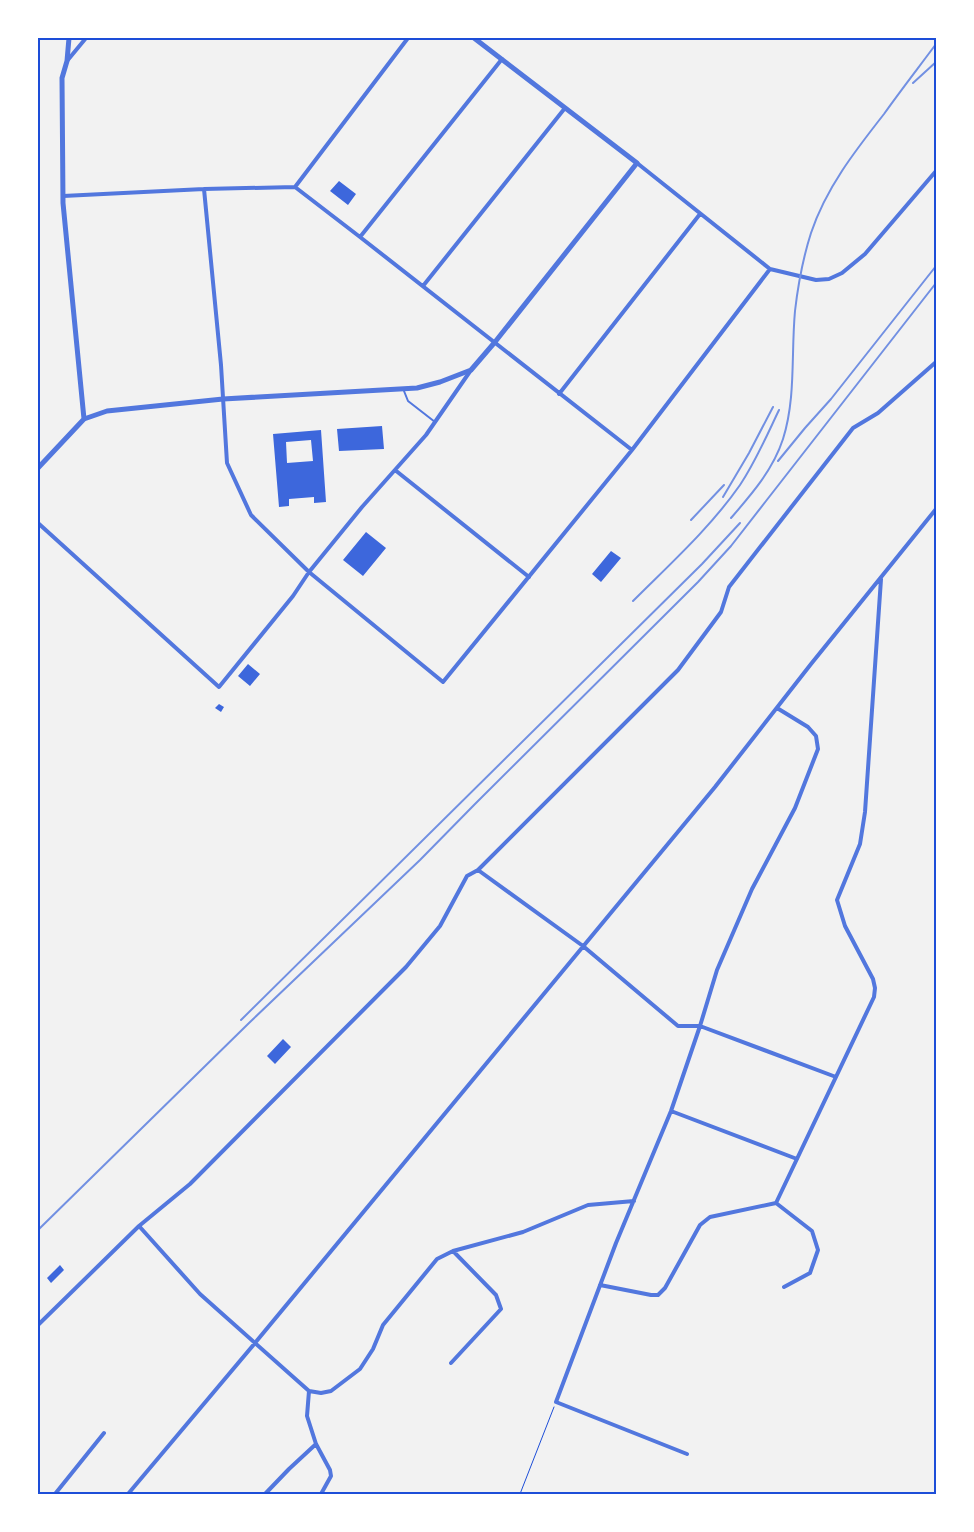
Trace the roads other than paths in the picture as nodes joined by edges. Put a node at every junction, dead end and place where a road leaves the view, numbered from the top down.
1 (69, 38) edge
2 (86, 38) edge
3 (408, 38) edge
4 (474, 38) edge
5 (502, 59) junction
6 (67, 61) junction
7 (565, 108) junction
8 (637, 163) junction
9 (936, 171) edge
10 (295, 188) junction
11 (204, 189) junction
12 (63, 196) junction
13 (700, 214) junction
14 (360, 236) junction
15 (770, 269) junction
16 (423, 286) junction
17 (494, 342) junction
18 (936, 362) edge
19 (471, 370) junction
20 (404, 388) junction
21 (559, 394) junction
22 (223, 399) junction
23 (84, 419) junction
24 (435, 423) junction
25 (632, 450) junction
26 (38, 468) edge
27 (395, 470) junction
28 (936, 509) edge
29 (38, 524) edge
30 (309, 572) junction
31 (529, 577) junction
32 (881, 578) junction
33 (777, 708) junction
34 (478, 870) junction
35 (583, 946) junction
36 (700, 1026) junction
37 (836, 1077) junction
38 (671, 1111) junction
39 (797, 1159) junction
40 (634, 1201) junction
41 (776, 1203) junction
42 (139, 1226) junction
43 (453, 1251) junction
44 (600, 1285) junction
45 (784, 1286) dead end
46 (38, 1325) edge
47 (255, 1343) junction
48 (451, 1363) dead end
49 (309, 1391) junction
50 (104, 1433) dead end
51 (316, 1444) junction
52 (687, 1454) dead end
53 (55, 1494) edge
54 (128, 1494) edge
55 (265, 1494) edge
56 (321, 1494) edge

1 - 6 street
2 - 6 street
3 - 10 street
4 - 5 street
5 - 7 street
5 - 14 street
6 - 12 street
7 - 8 street
7 - 16 street
8 - 13 street
8 - 17 street
9 - 15 street
10 - 11 street
10 - 14 street
11 - 12 street
11 - 22 street
12 - 23 street
13 - 15 street
13 - 21 street
14 - 16 street
15 - 25 street
16 - 17 street
17 - 19 street
17 - 21 street
18 - 34 street
19 - 20 street
19 - 24 street
20 - 22 street
20 - 24 lane
21 - 25 street
22 - 23 street
22 - 30 street
23 - 26 street
24 - 27 street
25 - 31 street
27 - 30 street
27 - 31 street
28 - 32 street
29 - 30 street
30 - 31 street
32 - 33 street
32 - 37 street
33 - 35 street
33 - 36 street
34 - 35 street
34 - 42 street
35 - 36 street
35 - 47 street
36 - 37 street
36 - 38 street
37 - 39 street
38 - 39 street
38 - 40 street
39 - 41 street
40 - 43 street
40 - 44 street
41 - 44 street
41 - 45 street
42 - 46 street
42 - 47 street
43 - 48 street
43 - 49 street
44 - 52 street
47 - 49 street
47 - 54 street
49 - 51 street
50 - 53 street
51 - 55 street
51 - 56 street

